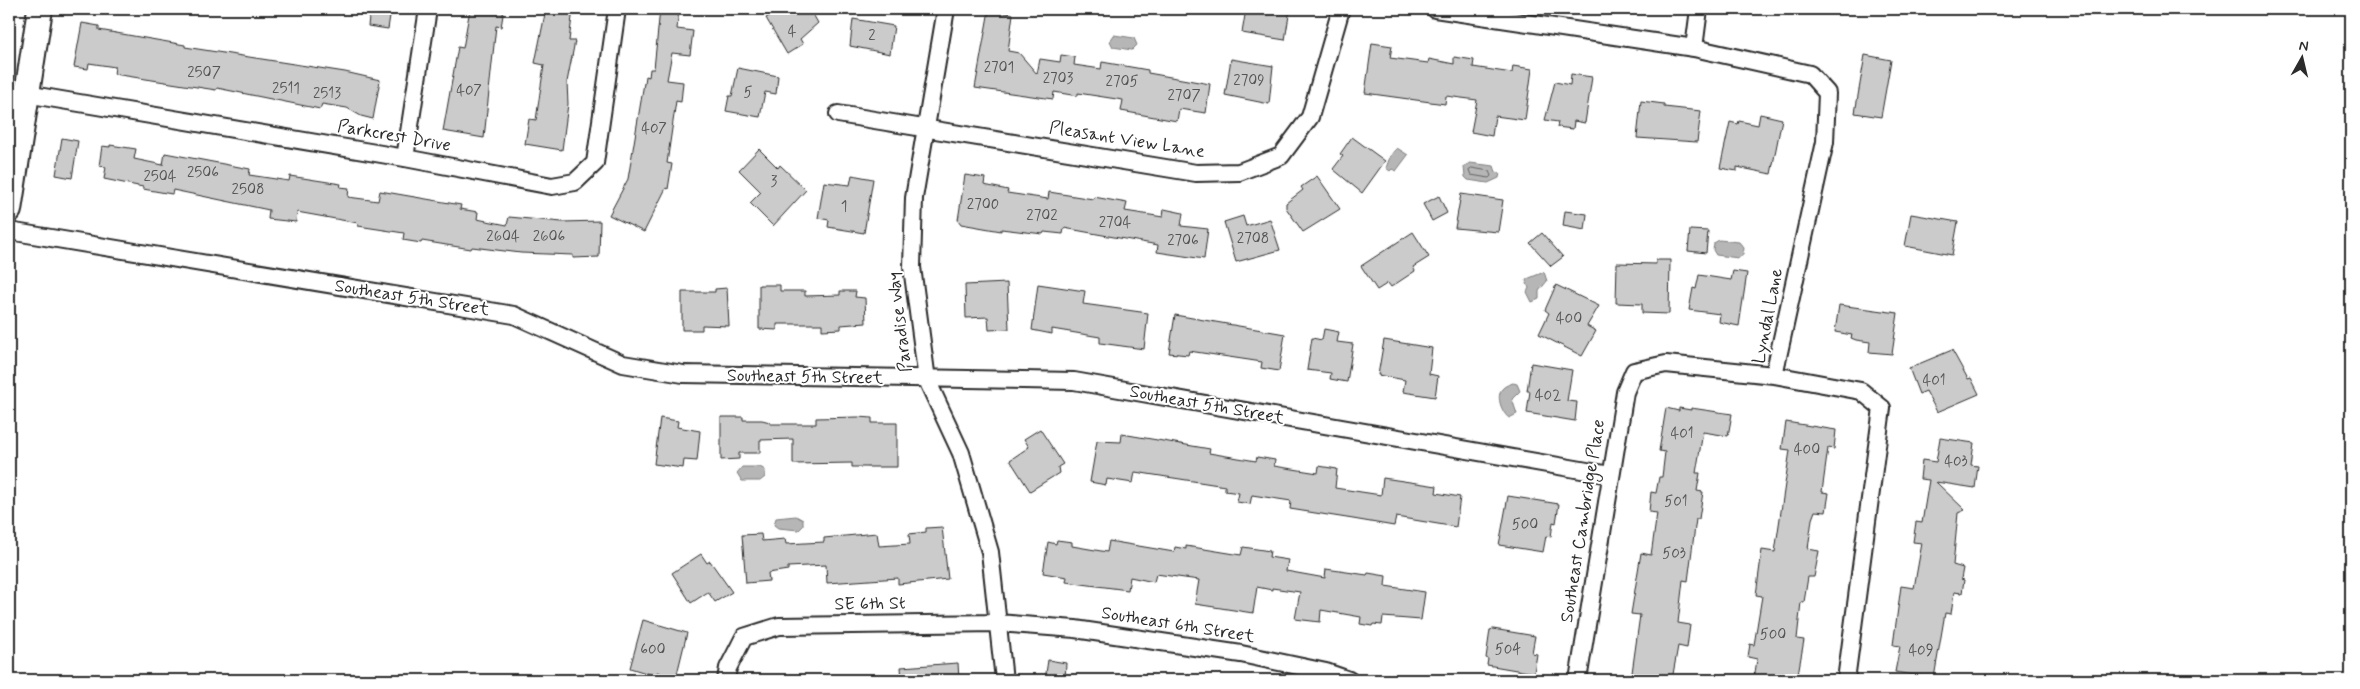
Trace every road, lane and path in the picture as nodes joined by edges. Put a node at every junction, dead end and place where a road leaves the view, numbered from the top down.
1 (40, 9) edge
2 (428, 9) edge
3 (617, 9) edge
4 (946, 9) edge
5 (1340, 9) edge
6 (1435, 9) edge
7 (1699, 9) edge
8 (1694, 48) junction
9 (17, 93) edge
10 (838, 114) dead end
11 (925, 127) junction
12 (405, 158) junction
13 (9, 210) edge
14 (9, 231) edge
15 (1774, 376) junction
16 (926, 380) junction
17 (1610, 475) junction
18 (998, 623) junction
19 (1326, 676) edge
20 (726, 680) edge
21 (1004, 680) edge
22 (1349, 680) edge
23 (1578, 680) edge
24 (1846, 680) edge

1 - 9 street
2 - 12 street
3 - 12 street, Parkcrest Drive
4 - 11 street, Paradise Way
5 - 11 street, Pleasant View Lane
6 - 8 street, Lyndal Lane
7 - 8 street
8 - 15 street, Lyndal Lane
9 - 12 street, Parkcrest Drive
9 - 13 street
10 - 11 street, Pleasant View Lane
11 - 16 street, Paradise Way
14 - 16 street, Southeast 5th Street
15 - 17 street, Southeast Cambridge Place
15 - 24 street, Lyndal Lane
16 - 17 street, Southeast 5th Street
16 - 18 street, Paradise Way
17 - 23 street, Southeast Cambridge Place
18 - 19 street, Southeast 6th Street
18 - 20 street, SE 6th St
18 - 21 street, Paradise Way
19 - 22 street, Southeast 6th Street

